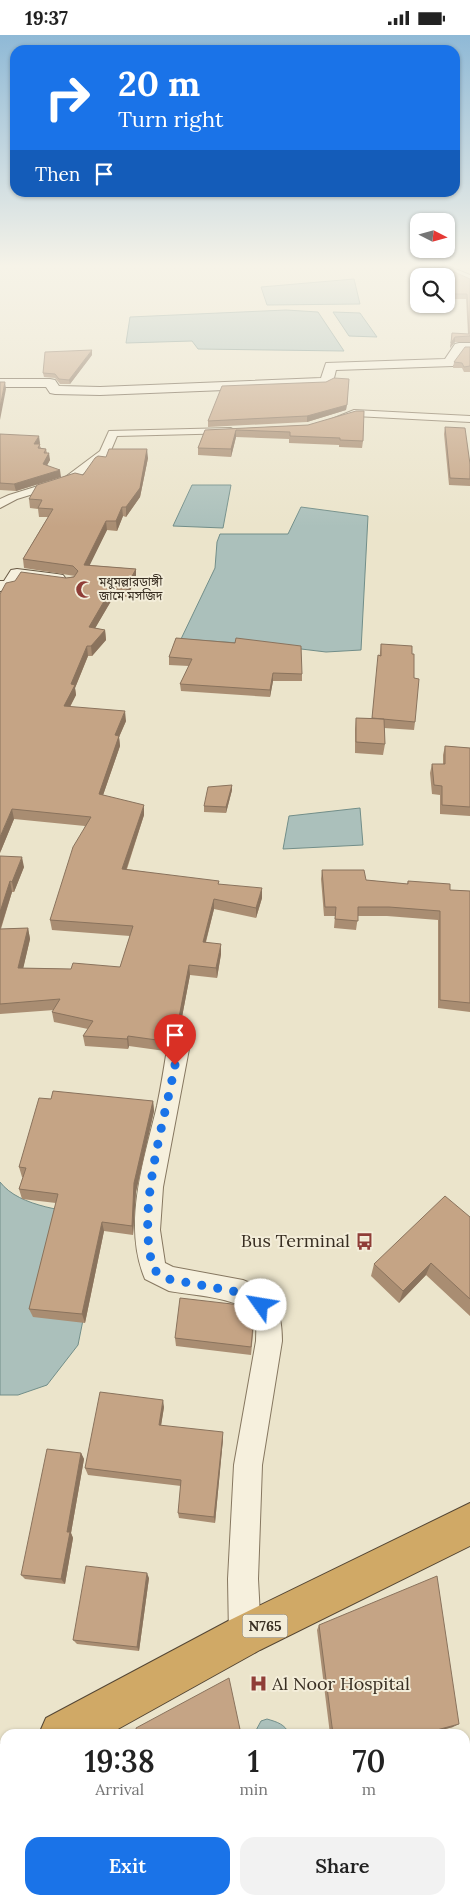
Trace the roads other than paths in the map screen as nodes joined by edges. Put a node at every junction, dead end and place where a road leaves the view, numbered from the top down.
1 (456, 352) edge
2 (0, 383) edge
3 (470, 419) edge
4 (324, 423) edge
5 (239, 431) edge
6 (0, 504) edge
7 (68, 581) edge
8 (0, 586) edge
9 (178, 1049) dead end
10 (470, 1524) edge
11 (245, 1635) junction
12 (71, 1729) edge

1 - 2 street
3 - 4 street
5 - 6 street
7 - 8 street
9 - 11 street
10 - 11 highway, N765
11 - 12 highway, N765

